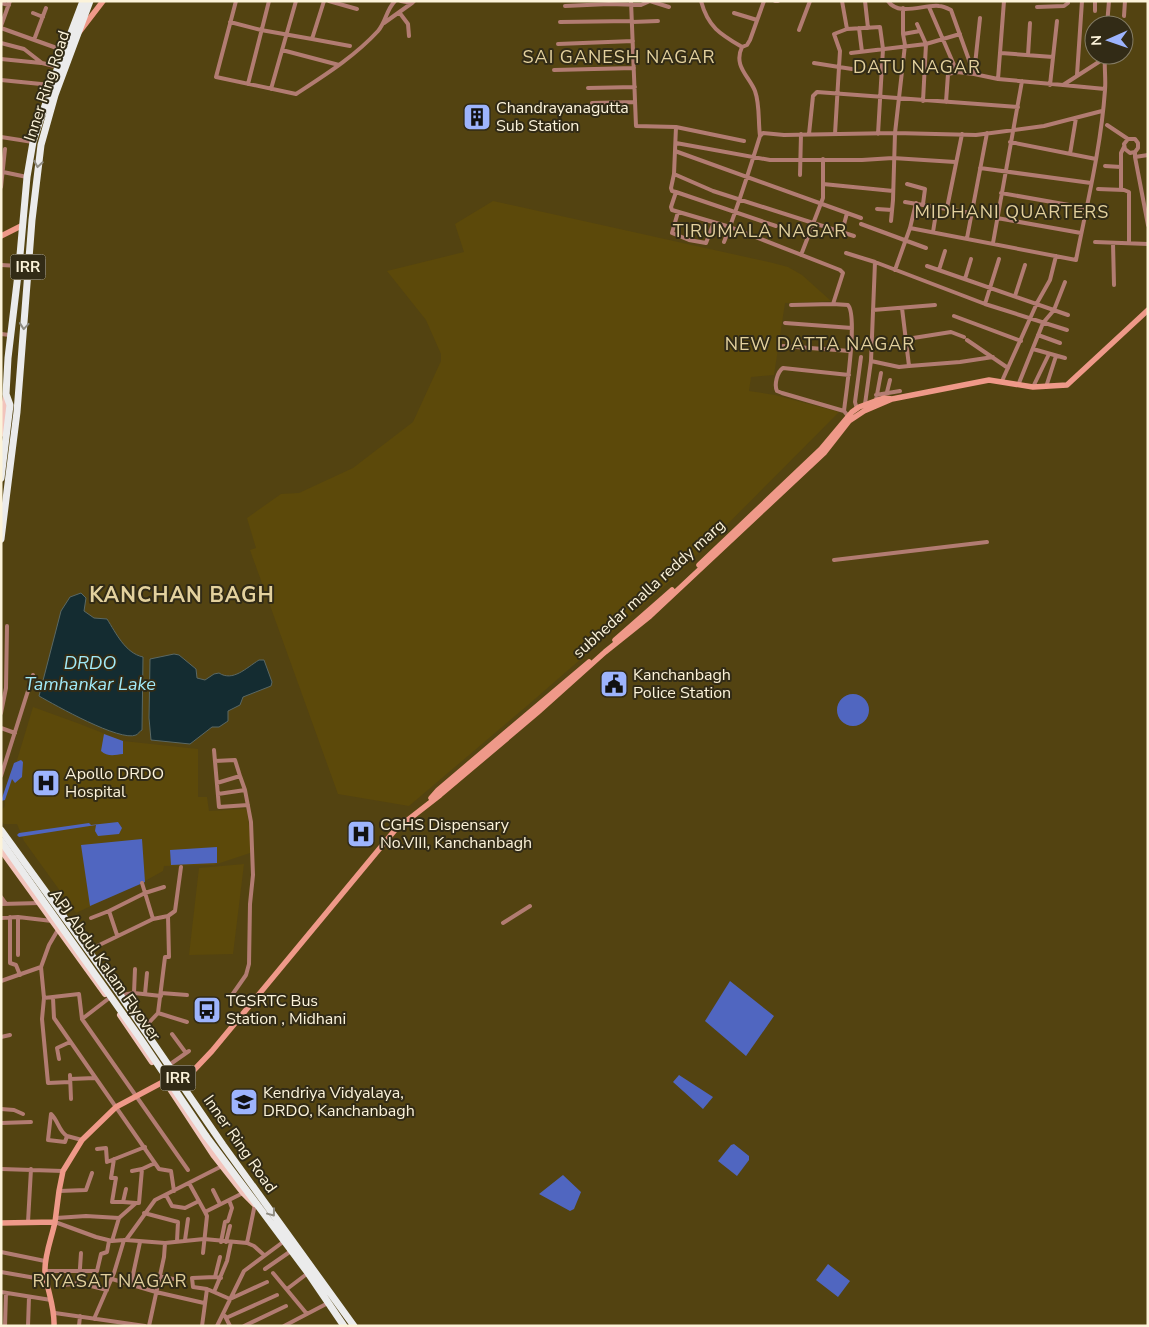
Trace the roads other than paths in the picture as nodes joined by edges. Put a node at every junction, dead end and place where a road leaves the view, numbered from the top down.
1 (83, 1) edge
2 (90, 1) edge
3 (103, 1) edge
4 (236, 1) edge
5 (269, 1) edge
6 (296, 1) edge
7 (324, 1) edge
8 (329, 1) edge
9 (395, 1) edge
10 (401, 1) edge
11 (650, 1) edge
12 (701, 1) edge
13 (764, 1) edge
14 (810, 1) edge
15 (842, 1) edge
16 (865, 1) edge
17 (888, 1) edge
18 (1004, 1) edge
19 (1074, 1) edge
20 (1082, 1) edge
21 (1095, 1) edge
22 (1109, 1) edge
23 (1125, 1) edge
24 (413, 2) edge
25 (1068, 2) edge
26 (1, 3) edge
27 (9, 3) edge
28 (631, 3) edge
29 (939, 3) edge
30 (565, 6) dead end
31 (669, 7) dead end
32 (929, 7) junction
33 (1037, 7) dead end
34 (46, 8) dead end
35 (904, 8) junction
36 (357, 9) dead end
37 (399, 12) junction
38 (1095, 12) dead end
39 (33, 13) dead end
40 (734, 14) dead end
41 (1108, 15) edge
42 (1124, 15) edge
43 (42, 17) junction
44 (980, 18) dead end
45 (757, 20) junction
46 (632, 21) junction
47 (658, 21) dead end
48 (1057, 21) dead end
49 (230, 22) junction
50 (384, 22) junction
51 (560, 22) dead end
52 (1030, 23) dead end
53 (917, 24) dead end
54 (1, 27) edge
55 (859, 28) junction
56 (868, 28) junction
57 (847, 29) junction
58 (261, 30) junction
59 (799, 30) dead end
60 (920, 31) junction
61 (79, 33) junction
62 (288, 34) junction
63 (903, 34) junction
64 (960, 34) junction
65 (409, 36) dead end
66 (941, 38) junction
67 (312, 39) junction
68 (34, 40) junction
69 (633, 41) junction
70 (1, 43) edge
71 (558, 44) dead end
72 (926, 44) junction
73 (905, 45) junction
74 (350, 46) dead end
75 (742, 47) junction
76 (883, 49) junction
77 (282, 50) junction
78 (65, 51) junction
79 (862, 52) junction
80 (851, 53) dead end
81 (1001, 53) junction
82 (1028, 55) junction
83 (1054, 57) junction
84 (1, 59) edge
85 (42, 63) junction
86 (814, 64) dead end
87 (339, 65) junction
88 (1092, 65) edge
89 (1105, 65) edge
90 (839, 67) junction
91 (58, 68) junction
92 (634, 68) junction
93 (852, 69) dead end
94 (554, 70) dead end
95 (957, 72) junction
96 (974, 74) junction
97 (1077, 75) junction
98 (998, 79) junction
99 (1, 80) edge
100 (1022, 81) junction
101 (248, 84) junction
102 (52, 85) junction
103 (1050, 85) junction
104 (1063, 85) junction
105 (634, 87) junction
106 (588, 88) dead end
107 (271, 89) junction
108 (1105, 89) junction
109 (837, 94) junction
110 (879, 97) junction
111 (899, 98) junction
112 (923, 100) junction
113 (635, 102) junction
114 (946, 102) junction
115 (592, 103) dead end
116 (1018, 106) junction
117 (1102, 111) junction
118 (1076, 118) junction
119 (1107, 125) dead end
120 (676, 127) junction
121 (1012, 129) junction
122 (895, 133) junction
123 (987, 133) junction
124 (801, 134) junction
125 (809, 134) junction
126 (835, 134) junction
127 (878, 134) junction
128 (962, 134) junction
129 (760, 136) junction
130 (1, 137) edge
131 (1128, 139) junction
132 (744, 141) dead end
133 (33, 142) junction
134 (1010, 142) junction
135 (676, 143) junction
136 (1124, 146) junction
137 (5, 149) dead end
138 (676, 151) junction
139 (1135, 152) junction
140 (1070, 154) junction
141 (1148, 155) edge
142 (753, 156) junction
143 (1135, 157) junction
144 (893, 158) junction
145 (823, 159) junction
146 (1096, 159) junction
147 (800, 161) junction
148 (955, 162) junction
149 (1104, 166) dead end
150 (1121, 167) junction
151 (980, 168) junction
152 (1005, 171) junction
153 (2, 172) edge
154 (674, 174) junction
155 (800, 175) dead end
156 (27, 177) junction
157 (746, 177) junction
158 (823, 184) junction
159 (907, 184) dead end
160 (1091, 184) junction
161 (1, 187) edge
162 (1098, 189) dead end
163 (1121, 190) junction
164 (893, 191) junction
165 (676, 192) junction
166 (1001, 193) junction
167 (738, 200) junction
168 (905, 202) dead end
169 (822, 203) junction
170 (916, 203) junction
171 (923, 204) junction
172 (937, 207) junction
173 (947, 208) junction
174 (1086, 208) junction
175 (877, 209) dead end
176 (892, 210) junction
177 (678, 212) junction
178 (736, 212) junction
179 (847, 213) junction
180 (971, 213) junction
181 (861, 218) dead end
182 (997, 218) junction
183 (891, 220) dead end
184 (714, 222) junction
185 (812, 224) junction
186 (861, 224) dead end
187 (1148, 224) edge
188 (23, 225) junction
189 (776, 226) dead end
190 (730, 227) junction
191 (910, 228) junction
192 (842, 232) junction
193 (933, 232) junction
194 (1081, 233) junction
195 (1, 236) edge
196 (854, 236) dead end
197 (967, 238) junction
198 (906, 240) junction
199 (724, 242) dead end
200 (1095, 242) dead end
201 (993, 243) junction
202 (1113, 243) junction
203 (1129, 243) junction
204 (1148, 244) edge
205 (926, 248) dead end
206 (945, 251) dead end
207 (846, 253) dead end
208 (801, 256) junction
209 (1056, 256) junction
210 (971, 259) dead end
211 (998, 259) dead end
212 (875, 262) junction
213 (1, 265) edge
214 (1025, 265) dead end
215 (19, 266) junction
216 (927, 266) dead end
217 (895, 270) junction
218 (939, 270) junction
219 (965, 279) junction
220 (1065, 282) dead end
221 (1114, 285) dead end
222 (990, 288) junction
223 (1015, 296) junction
224 (833, 304) junction
225 (985, 304) junction
226 (1037, 304) junction
227 (791, 305) dead end
228 (935, 305) dead end
229 (902, 308) junction
230 (873, 310) junction
231 (1054, 310) junction
232 (1148, 310) edge
233 (1068, 315) dead end
234 (954, 316) dead end
235 (1030, 318) junction
236 (785, 323) dead end
237 (1043, 323) junction
238 (852, 328) junction
239 (1067, 330) dead end
240 (1, 334) edge
241 (10, 335) junction
242 (1038, 335) junction
243 (907, 338) junction
244 (1021, 341) junction
245 (1060, 343) dead end
246 (783, 346) dead end
247 (1033, 349) junction
248 (850, 351) junction
249 (1049, 354) junction
250 (861, 356) dead end
251 (1056, 356) junction
252 (993, 357) junction
253 (1065, 358) dead end
254 (870, 361) junction
255 (909, 366) junction
256 (1008, 368) junction
257 (881, 373) dead end
258 (848, 375) junction
259 (890, 380) dead end
260 (1002, 381) junction
261 (1019, 383) junction
262 (1034, 387) junction
263 (1046, 387) junction
264 (900, 391) dead end
265 (887, 392) junction
266 (4, 393) edge
267 (876, 398) junction
268 (892, 399) junction
269 (865, 404) junction
270 (857, 409) junction
271 (846, 414) junction
272 (1, 434) edge
273 (1, 478) edge
274 (1, 539) edge
275 (987, 542) dead end
276 (834, 560) dead end
277 (7, 626) dead end
278 (33, 675) dead end
279 (1, 713) edge
280 (1, 728) edge
281 (15, 733) junction
282 (214, 750) dead end
283 (215, 762) junction
284 (1, 776) edge
285 (240, 776) junction
286 (217, 783) junction
287 (245, 790) junction
288 (218, 794) junction
289 (248, 805) junction
290 (424, 806) junction
291 (1, 830) edge
292 (1, 841) edge
293 (1, 850) edge
294 (180, 867) dead end
295 (142, 883) dead end
296 (164, 887) dead end
297 (145, 893) junction
298 (1, 897) edge
299 (40, 903) junction
300 (4, 904) edge
301 (530, 906) dead end
302 (109, 911) junction
303 (168, 916) junction
304 (10, 917) junction
305 (18, 917) junction
306 (1, 918) edge
307 (91, 918) dead end
308 (153, 919) junction
309 (52, 921) junction
310 (68, 923) junction
311 (504, 923) dead end
312 (57, 930) junction
313 (118, 935) junction
314 (89, 950) junction
315 (18, 955) dead end
316 (41, 967) junction
317 (135, 969) dead end
318 (147, 973) dead end
319 (20, 975) junction
320 (1, 981) edge
321 (134, 993) junction
322 (145, 994) junction
323 (161, 994) junction
324 (120, 995) junction
325 (187, 995) dead end
326 (232, 995) dead end
327 (44, 998) junction
328 (53, 998) junction
329 (108, 999) junction
330 (158, 1013) junction
331 (82, 1019) junction
332 (187, 1022) dead end
333 (144, 1029) junction
334 (172, 1034) dead end
335 (10, 1036) dead end
336 (1, 1037) edge
337 (70, 1042) junction
338 (57, 1048) junction
339 (45, 1050) junction
340 (59, 1059) dead end
341 (169, 1065) junction
342 (70, 1078) junction
343 (95, 1078) junction
344 (178, 1078) junction
345 (165, 1080) junction
346 (169, 1087) junction
347 (135, 1096) junction
348 (71, 1099) dead end
349 (116, 1108) junction
350 (1, 1109) edge
351 (23, 1114) dead end
352 (31, 1122) dead end
353 (1, 1123) edge
354 (67, 1136) junction
355 (82, 1140) junction
356 (145, 1147) junction
357 (97, 1149) dead end
358 (114, 1159) junction
359 (155, 1163) junction
360 (222, 1166) junction
361 (1, 1169) edge
362 (142, 1169) junction
363 (31, 1170) junction
364 (132, 1170) dead end
365 (188, 1170) dead end
366 (63, 1171) junction
367 (92, 1173) dead end
368 (189, 1183) junction
369 (126, 1189) dead end
370 (213, 1190) dead end
371 (58, 1191) junction
372 (174, 1191) junction
373 (243, 1193) junction
374 (166, 1195) junction
375 (229, 1200) junction
376 (199, 1201) junction
377 (123, 1202) junction
378 (137, 1203) junction
379 (220, 1204) junction
380 (255, 1204) junction
381 (149, 1206) junction
382 (204, 1212) junction
383 (144, 1213) junction
384 (119, 1218) junction
385 (188, 1219) dead end
386 (56, 1220) junction
387 (28, 1222) junction
388 (1, 1223) edge
389 (230, 1226) dead end
390 (204, 1239) junction
391 (125, 1240) junction
392 (185, 1240) junction
393 (111, 1241) junction
394 (177, 1241) junction
395 (140, 1242) junction
396 (226, 1242) junction
397 (283, 1242) junction
398 (165, 1243) junction
399 (247, 1243) junction
400 (1, 1252) edge
401 (291, 1252) junction
402 (80, 1253) dead end
403 (203, 1253) dead end
404 (264, 1255) junction
405 (220, 1257) dead end
406 (46, 1261) junction
407 (264, 1269) dead end
408 (81, 1270) junction
409 (45, 1271) junction
410 (1, 1272) edge
411 (273, 1273) dead end
412 (308, 1273) junction
413 (159, 1276) junction
414 (216, 1277) junction
415 (173, 1278) dead end
416 (221, 1278) junction
417 (112, 1279) junction
418 (47, 1280) junction
419 (267, 1282) dead end
420 (79, 1283) junction
421 (131, 1284) junction
422 (64, 1285) dead end
423 (207, 1289) junction
424 (287, 1289) junction
425 (107, 1290) junction
426 (156, 1292) junction
427 (214, 1292) junction
428 (4, 1293) edge
429 (277, 1295) dead end
430 (29, 1297) junction
431 (230, 1299) junction
432 (51, 1300) junction
433 (204, 1303) junction
434 (328, 1303) junction
435 (286, 1306) dead end
436 (3, 1310) edge
437 (223, 1312) junction
438 (55, 1313) junction
439 (307, 1314) junction
440 (80, 1316) junction
441 (226, 1318) junction
442 (94, 1319) junction
443 (132, 1325) edge
444 (5, 1326) edge
445 (28, 1326) edge
446 (54, 1326) edge
447 (79, 1326) edge
448 (147, 1326) edge
449 (202, 1326) edge
450 (217, 1326) edge
451 (230, 1326) edge
452 (244, 1326) edge
453 (284, 1326) edge
454 (344, 1326) edge
455 (354, 1326) edge

1 - 78 highway, Inner Ring Road / IRR
2 - 61 highway, Inner Ring Road / IRR
3 - 61 main road
4 - 49 street
5 - 58 street
6 - 62 street
7 - 67 street
8 - 36 street
9 - 50 street
10 - 24 street
11 - 28 street
11 - 31 street
12 - 75 street
13 - 45 street
14 - 59 street
15 - 57 street
16 - 56 street
17 - 35 street
18 - 81 street
19 - 25 street
20 - 97 street
21 - 38 street
22 - 41 street
23 - 42 street
24 - 37 street
25 - 33 street
26 - 27 street
27 - 54 street
28 - 30 street
28 - 46 street
29 - 32 street
29 - 64 street
32 - 35 street
32 - 66 street
34 - 43 street
35 - 63 street
37 - 50 street
37 - 65 street
39 - 43 street
40 - 45 street
43 - 68 street
44 - 96 street
45 - 75 street
46 - 47 street
46 - 51 street
46 - 69 street
48 - 83 street
49 - 58 street
49 - 101 street
50 - 87 street
52 - 82 street
53 - 60 street
54 - 68 street
55 - 56 street
55 - 57 street
55 - 79 street
56 - 76 street
57 - 90 street
58 - 62 street
58 - 101 street
60 - 63 street
60 - 72 street
61 -> 274 highway, Inner Ring Road / IRR
62 - 67 street
62 - 77 street
63 - 73 street
64 - 66 street
64 - 96 street
66 - 72 street
66 - 95 street
67 - 74 street
68 - 78 street
69 - 71 street
69 - 92 street
70 - 85 street
72 - 73 street
72 - 112 street
73 - 76 street
73 - 111 street
75 - 129 street
76 - 79 street
76 - 110 street
77 - 87 street
77 - 107 street
78 - 91 highway, Inner Ring Road / IRR
79 - 80 street
81 - 82 street
81 - 98 street
82 - 83 street
83 - 103 street
84 - 85 street
85 - 91 street
86 - 90 street
87 - 107 street
88 - 97 street
89 - 108 street
90 - 93 street
90 - 109 street
91 - 102 highway, Inner Ring Road / IRR
92 - 94 street
92 - 105 street
95 - 96 street
95 - 114 street
96 - 98 street
97 - 104 street
98 - 100 street
99 - 102 street
100 - 103 street
100 - 116 street
101 - 107 street
102 - 133 highway, Inner Ring Road / IRR
103 - 104 street
104 - 108 street
105 - 106 street
105 - 113 street
108 - 117 street
109 - 110 street
109 - 125 street
109 - 126 street
110 - 111 street
110 - 127 street
111 - 112 street
111 - 122 street
112 - 114 street
113 - 115 street
113 - 120 street
114 - 116 street
116 - 121 street
117 - 118 street
117 - 146 street
118 - 121 street
118 - 140 street
119 - 131 street
120 - 132 street
120 - 135 street
121 - 123 street
121 - 134 street
122 - 127 street
122 - 128 street
122 - 144 street
123 - 128 street
123 - 151 street
124 - 125 street
124 - 129 street
124 - 147 street
125 - 126 street
126 - 127 street
128 - 148 street
129 - 142 street
130 - 133 street
131 - 136 street
131 - 139 street
133 - 156 highway, Inner Ring Road / IRR
134 - 140 street
134 - 152 street
135 - 138 street
135 - 142 street
136 - 139 street
136 - 150 street
137 - 153 street
138 - 154 street
138 - 157 street
139 - 143 street
140 - 146 street
141 - 143 street
142 - 147 street
142 - 157 street
143 - 187 street
144 - 145 street
144 - 148 street
144 - 164 street
145 - 147 street
145 - 158 street
146 - 160 street
147 - 155 street
148 - 173 street
149 - 150 street
150 - 163 street
151 - 152 street
151 - 180 street
152 - 160 street
152 - 166 street
153 - 156 street
153 - 161 street
154 - 165 street
154 - 167 street
156 - 188 highway, Inner Ring Road / IRR
157 - 167 street
157 - 169 street
158 - 164 street
158 - 169 street
159 - 171 street
160 - 174 street
162 - 163 street
163 - 203 street
164 - 176 street
165 - 177 street
165 - 178 street
166 - 174 street
166 - 182 street
167 - 178 street
167 - 185 street
168 - 170 street
169 - 179 street
169 - 185 street
170 - 171 street
170 - 191 street
171 - 172 street
172 - 173 street
172 - 193 street
173 - 180 street
174 - 194 street
175 - 176 street
176 - 183 street
177 - 184 street
177 - 184 street
178 - 189 street
178 - 190 street
179 - 181 street
179 - 192 street
180 - 197 street
182 - 194 street
182 - 201 street
184 - 190 street
185 - 192 street
185 - 208 street
186 - 198 street
188 - 195 main road
188 - 215 highway, Inner Ring Road / IRR
190 - 199 street
190 - 208 street
191 - 193 street
191 - 198 street
192 - 196 street
193 - 197 street
194 - 209 street
197 - 201 street
198 - 205 street
198 - 217 street
200 - 202 street
201 - 209 street
202 - 203 street
202 - 221 street
203 - 204 street
206 - 218 street
207 - 212 street
208 - 224 street
209 - 226 street
210 - 219 street
211 - 222 street
212 - 217 street
212 - 230 street
213 - 215 street
214 - 223 street
215 - 241 highway, Inner Ring Road / IRR
216 - 218 street
217 - 225 street
218 - 219 street
219 - 222 street
220 - 231 street
222 - 223 street
222 - 225 street
223 - 226 street
224 - 227 street
224 - 238 street
225 - 235 street
226 - 231 street
226 - 235 street
228 - 229 street
229 - 230 street
229 - 243 street
230 - 254 street
231 - 233 street
231 - 237 street
232 - 263 main road, subhedar malla reddy marg
234 - 244 street
235 - 237 street
235 - 244 street
236 - 238 street
237 - 239 street
237 - 242 street
238 - 248 street
240 - 241 street
241 - 266 highway, Inner Ring Road / IRR
242 - 245 street
242 - 247 street
243 - 252 street
243 - 255 street
244 - 256 street
246 - 248 street
247 - 249 street
247 - 261 street
248 - 258 street
249 - 251 street
249 - 262 street
250 - 270 street
251 - 253 street
251 - 263 street
252 - 255 street
252 - 256 street
254 - 255 street
254 - 269 street
256 - 260 street
257 - 267 street
258 - 271 street
258 - 271 street
259 - 265 street
260 - 261 main road, subhedar malla reddy marg
260 - 268 main road, subhedar malla reddy marg
261 - 262 main road, subhedar malla reddy marg
262 - 263 main road, subhedar malla reddy marg
264 - 265 street
265 - 267 street
266 - 272 main road, Inner Ring Road / IRR
266 - 273 highway
267 - 268 main road, subhedar malla reddy marg
267 - 269 main road, subhedar malla reddy marg
268 - 290 main road, subhedar malla reddy marg
269 - 270 main road, subhedar malla reddy marg
270 - 271 main road, subhedar malla reddy marg
271 - 290 main road, subhedar malla reddy marg
275 - 276 street
277 - 279 street
278 - 281 street
280 - 281 street
281 - 284 street
282 - 283 street
283 - 285 street
283 - 286 street
285 - 286 street
285 - 287 street
286 - 288 street
287 - 288 street
287 - 289 street
288 - 289 street
289 - 326 street
290 - 344 main road, subhedar malla reddy marg
291 - 310 highway, Inner Ring Road / IRR
292 - 380 highway, APJ Abdul Kalam Flyover, bridge
293 - 299 main road, Inner Ring Road / IRR
294 - 303 street
295 - 297 street
296 - 297 street
297 - 302 street
297 - 308 street
298 - 300 street
299 - 300 street
299 - 309 main road, Inner Ring Road / IRR
301 - 311 street
302 - 307 street
302 - 313 street
303 - 308 street
303 - 323 street
304 - 305 street
304 - 306 street
304 - 319 street
305 - 309 street
305 - 315 street
308 - 313 street
309 - 312 main road, Inner Ring Road / IRR
310 - 312 street
310 - 314 highway, Inner Ring Road / IRR
312 - 316 street
312 - 329 main road, Inner Ring Road / IRR
313 - 314 street
314 - 324 highway, Inner Ring Road / IRR
316 - 319 street
316 - 327 street
317 - 321 street
318 - 322 street
319 - 320 street
321 - 322 street
321 - 324 street
322 - 323 street
323 - 325 street
323 - 330 street
324 - 333 highway, Inner Ring Road / IRR
327 - 328 street
327 - 339 street
328 - 331 street
328 - 337 street
329 - 331 street
329 - 345 main road, Inner Ring Road / IRR
330 - 332 street
330 - 333 street
331 - 347 street
333 - 341 highway, Inner Ring Road / IRR
334 - 341 street
335 - 336 street
337 - 338 street
337 - 343 street
338 - 339 street
338 - 340 street
339 - 342 street
341 - 344 highway, Inner Ring Road / IRR
342 - 343 street
342 - 348 street
343 - 349 street
344 - 345 main road
344 - 346 main road, subhedar malla reddy marg
344 -> 455 highway, Inner Ring Road / IRR
345 - 346 main road, Inner Ring Road / IRR
345 - 347 main road
346 - 360 main road, Inner Ring Road / IRR
347 - 349 main road
347 - 365 street
349 - 355 main road
349 - 356 street
350 - 351 street
352 - 353 street
354 - 354 street
354 - 355 street
355 - 366 main road
356 - 358 street
356 - 359 street
357 - 358 street
358 - 377 street
359 - 362 street
359 - 372 street
360 - 368 street
360 - 373 main road, Inner Ring Road / IRR
361 - 363 street
362 - 364 street
362 - 378 street
363 - 366 street
363 - 387 street
366 - 371 main road
367 - 371 street
368 - 372 street
368 - 376 street
369 - 377 street
370 - 379 street
371 - 386 main road
372 - 374 street
373 - 375 street
373 - 380 main road, Inner Ring Road / IRR
374 - 376 street
374 - 381 street
375 - 379 street
375 - 396 street
376 - 382 street
377 - 378 street
378 - 381 street
378 - 384 street
379 - 382 street
380 - 397 highway, Inner Ring Road / IRR
380 - 399 street
381 - 383 street
382 - 390 street
383 - 391 street
383 - 394 street
384 - 386 street
384 - 393 street
385 - 392 street
386 - 387 main road
386 - 393 street
386 - 406 main road
387 - 388 main road
389 - 396 street
390 - 392 street
390 - 396 street
390 - 403 street
391 - 393 street
391 - 395 street
391 - 417 street
392 - 394 street
393 - 408 street
394 - 398 street
395 - 398 street
395 - 421 street
396 - 399 street
396 - 416 street
397 - 401 highway, Inner Ring Road / IRR
397 - 404 street
398 - 413 street
399 - 404 street
400 - 406 street
401 - 407 street
401 - 412 highway, Inner Ring Road / IRR
402 - 408 street
404 - 431 street
405 - 414 street
406 - 409 main road
408 - 409 street
408 - 420 street
409 - 418 main road
410 - 418 street
411 - 424 street
412 - 424 street
412 - 434 highway, Inner Ring Road / IRR
413 - 415 street
413 - 426 street
414 - 416 street
414 - 423 street
416 - 427 street
417 - 421 street
417 - 425 street
418 - 432 main road
419 - 431 street
420 - 422 street
420 - 425 street
421 - 426 street
423 - 427 street
423 - 433 street
424 - 439 street
425 - 442 street
426 - 433 street
426 - 448 street
427 - 431 street
428 - 430 street
428 - 436 street
429 - 441 street
430 - 432 street
430 - 445 street
431 - 437 street
432 - 438 main road
433 - 449 street
434 - 439 street
434 - 454 highway, Inner Ring Road / IRR
435 - 452 street
436 - 444 street
437 - 441 street
437 - 450 street
438 - 440 street
438 - 446 main road
439 - 453 street
440 - 442 street
440 - 447 street
441 - 451 street
442 - 443 street
443 - 448 street

